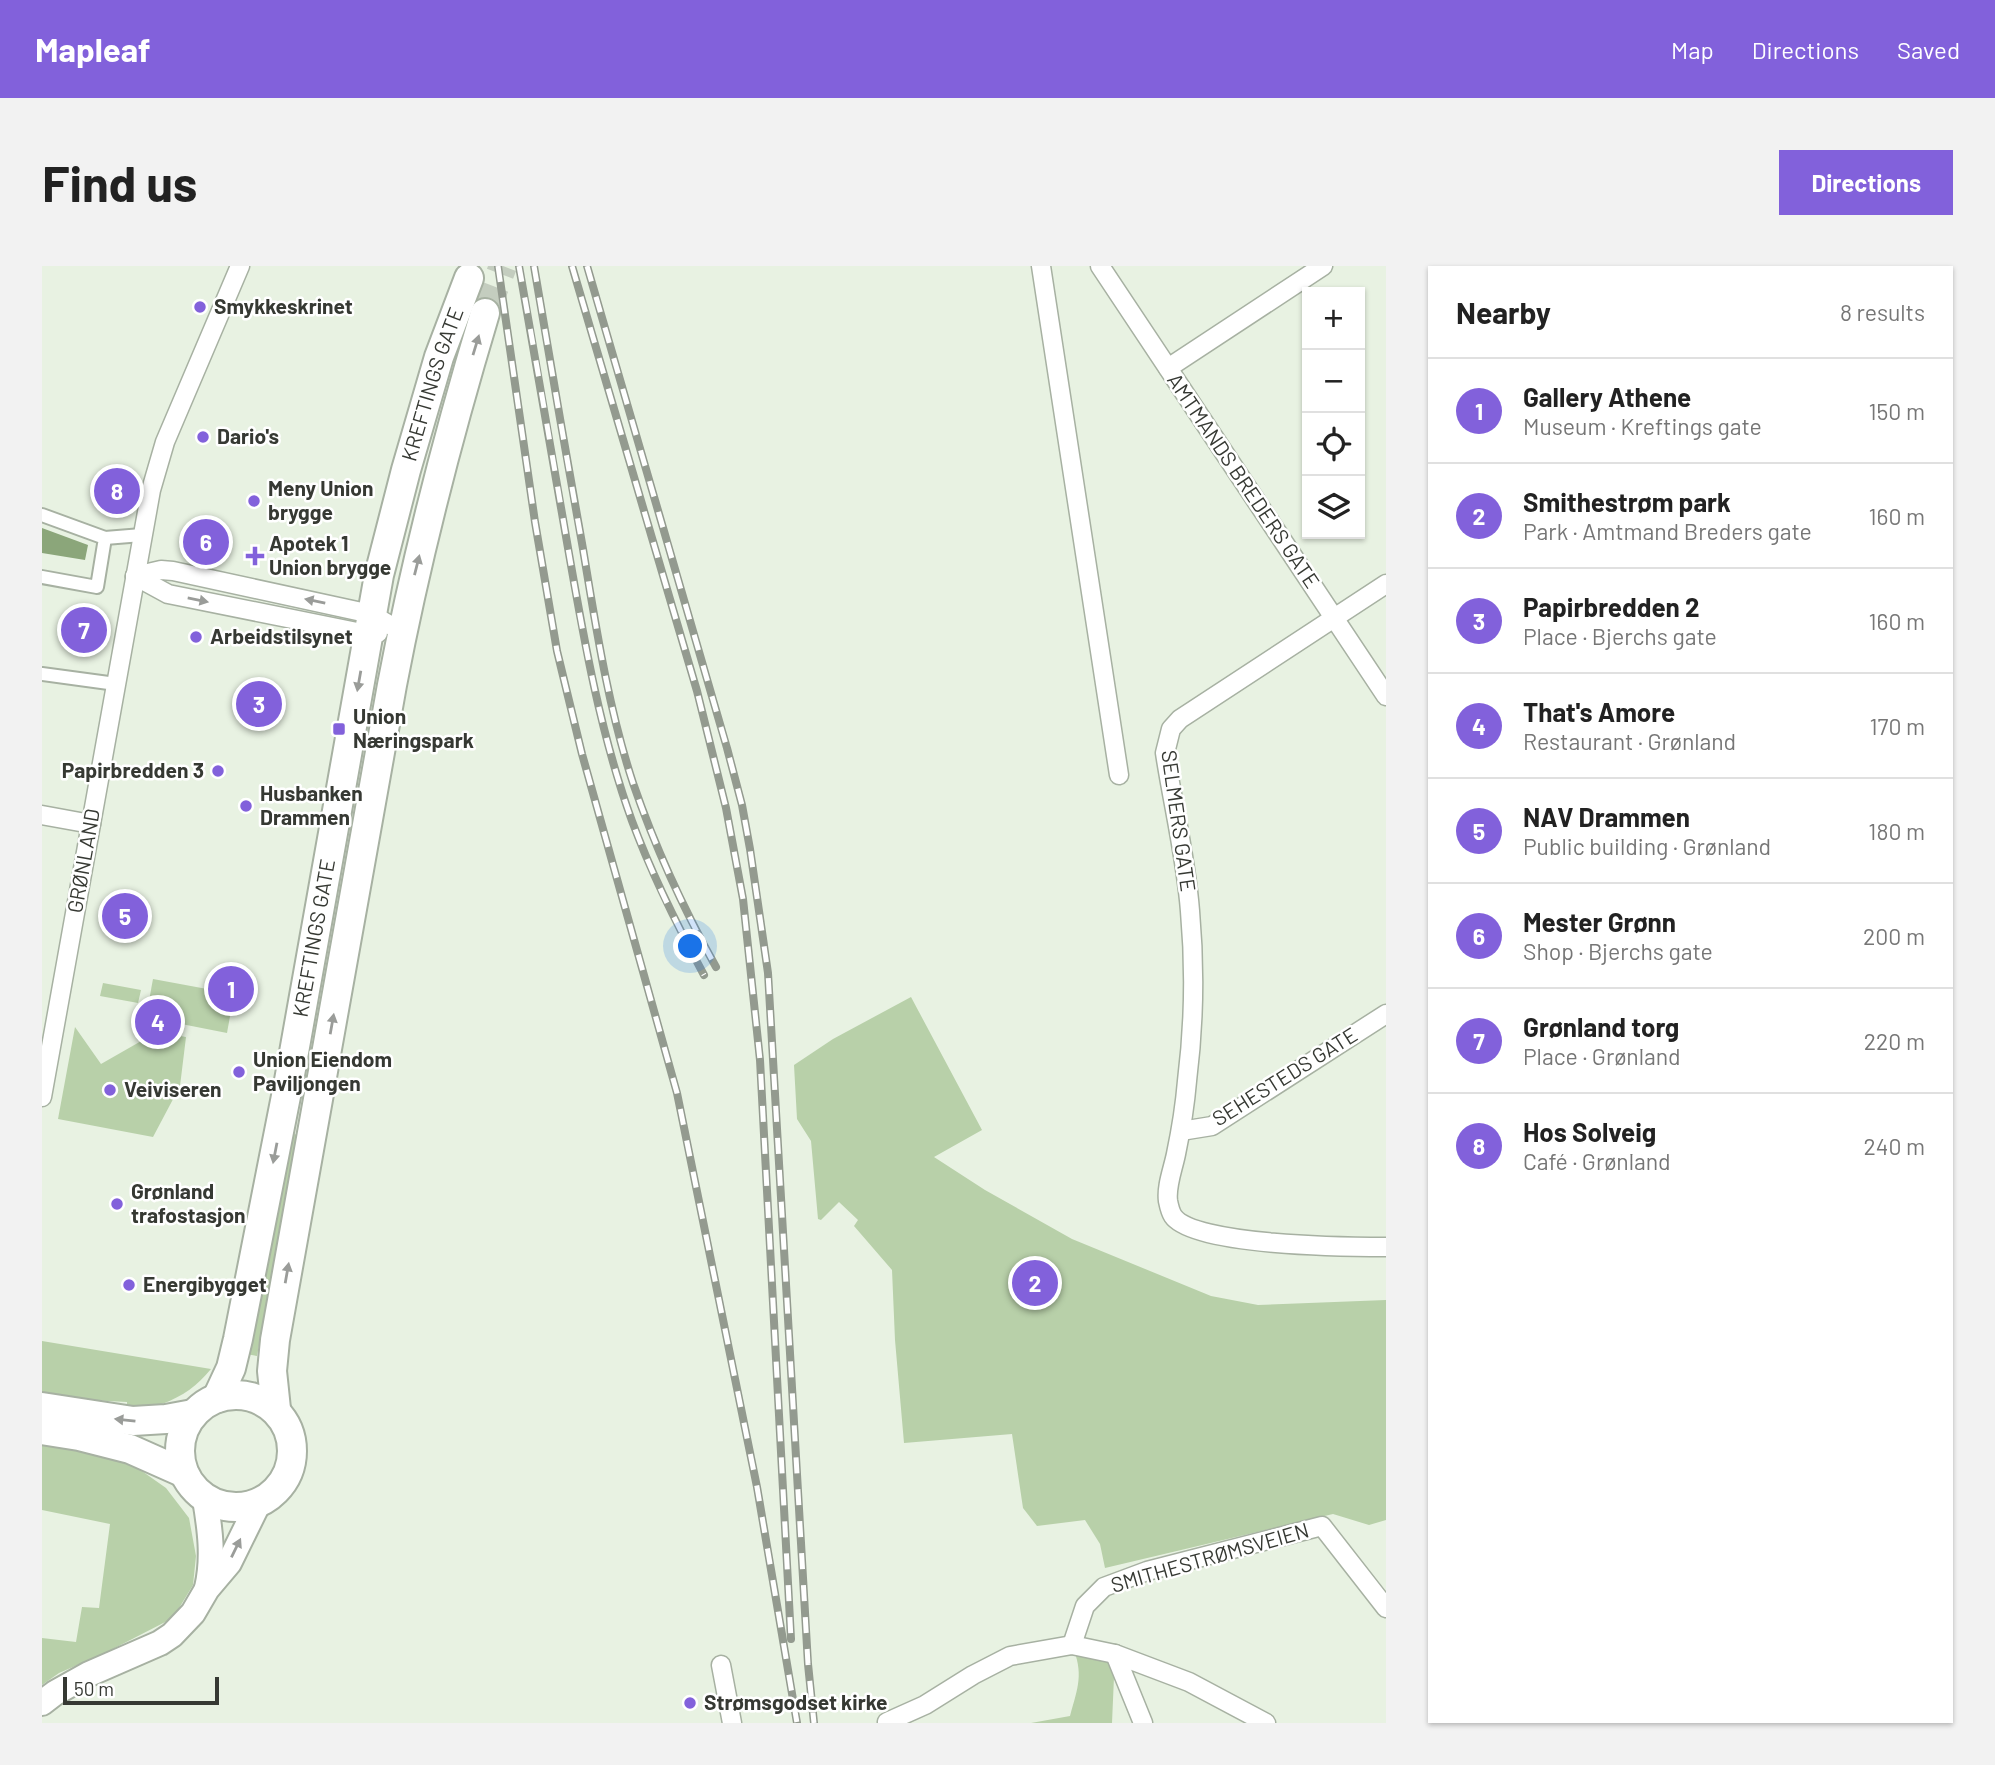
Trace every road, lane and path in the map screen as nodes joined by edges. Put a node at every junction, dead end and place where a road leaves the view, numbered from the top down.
1 (240, 266) edge
2 (1041, 266) edge
3 (1100, 266) edge
4 (1323, 266) edge
5 (469, 278) dead end
6 (485, 313) tunnel mouth
7 (1168, 368) junction
8 (42, 515) edge
9 (142, 535) junction
10 (106, 537) junction
11 (135, 576) junction
12 (42, 577) edge
13 (1386, 584) edge
14 (1334, 618) junction
15 (369, 624) junction
16 (402, 632) junction
17 (42, 674) edge
18 (116, 684) junction
19 (1386, 696) edge
20 (1119, 775) dead end
21 (42, 815) edge
22 (90, 824) junction
23 (1386, 1014) edge
24 (42, 1097) edge
25 (1181, 1131) junction
26 (1386, 1247) edge
27 (217, 1398) junction
28 (42, 1407) edge
29 (275, 1409) junction
30 (193, 1414) junction
31 (42, 1430) edge
32 (184, 1473) junction
33 (205, 1499) junction
34 (259, 1502) junction
35 (207, 1589) junction
36 (1386, 1608) edge
37 (1072, 1645) junction
38 (1115, 1654) junction
39 (721, 1665) dead end
40 (42, 1703) edge
41 (887, 1722) edge
42 (732, 1723) edge
43 (1143, 1723) edge
44 (1266, 1723) edge

1 - 9 street, GRØNLAND
2 - 20 street
3 - 7 street, AMTMANDS BREDERS GATE
4 - 7 street
5 - 15 main road, KREFTINGS GATE
16 -> 6 main road, KREFTINGS GATE
7 - 14 street, AMTMANDS BREDERS GATE
8 - 10 street
9 - 10 street
9 - 11 street, GRØNLAND
10 - 12 street
11 - 15 street
11 - 18 street, GRØNLAND
13 - 14 street, SELMERS GATE
14 - 19 street, AMTMANDS BREDERS GATE
14 - 25 street, SELMERS GATE
15 - 16 street
15 -> 27 main road, KREFTINGS GATE
29 -> 16 main road, KREFTINGS GATE
17 - 18 street
18 - 22 street, GRØNLAND
21 - 22 street
22 - 24 street, GRØNLAND
23 - 25 street, SEHESTEDS GATE
25 - 26 street, SELMERS GATE
27 - 29 main road
27 - 30 main road
30 -> 28 main road
29 - 34 main road
30 - 32 main road
31 - 32 main road
32 - 33 main road
33 - 34 main road
33 - 35 main road
35 -> 34 main road
35 - 40 main road
36 - 37 street, SMITHESTRØMSVEIEN
37 - 38 street
37 - 41 street
38 - 43 street
38 - 44 street
39 - 42 street

